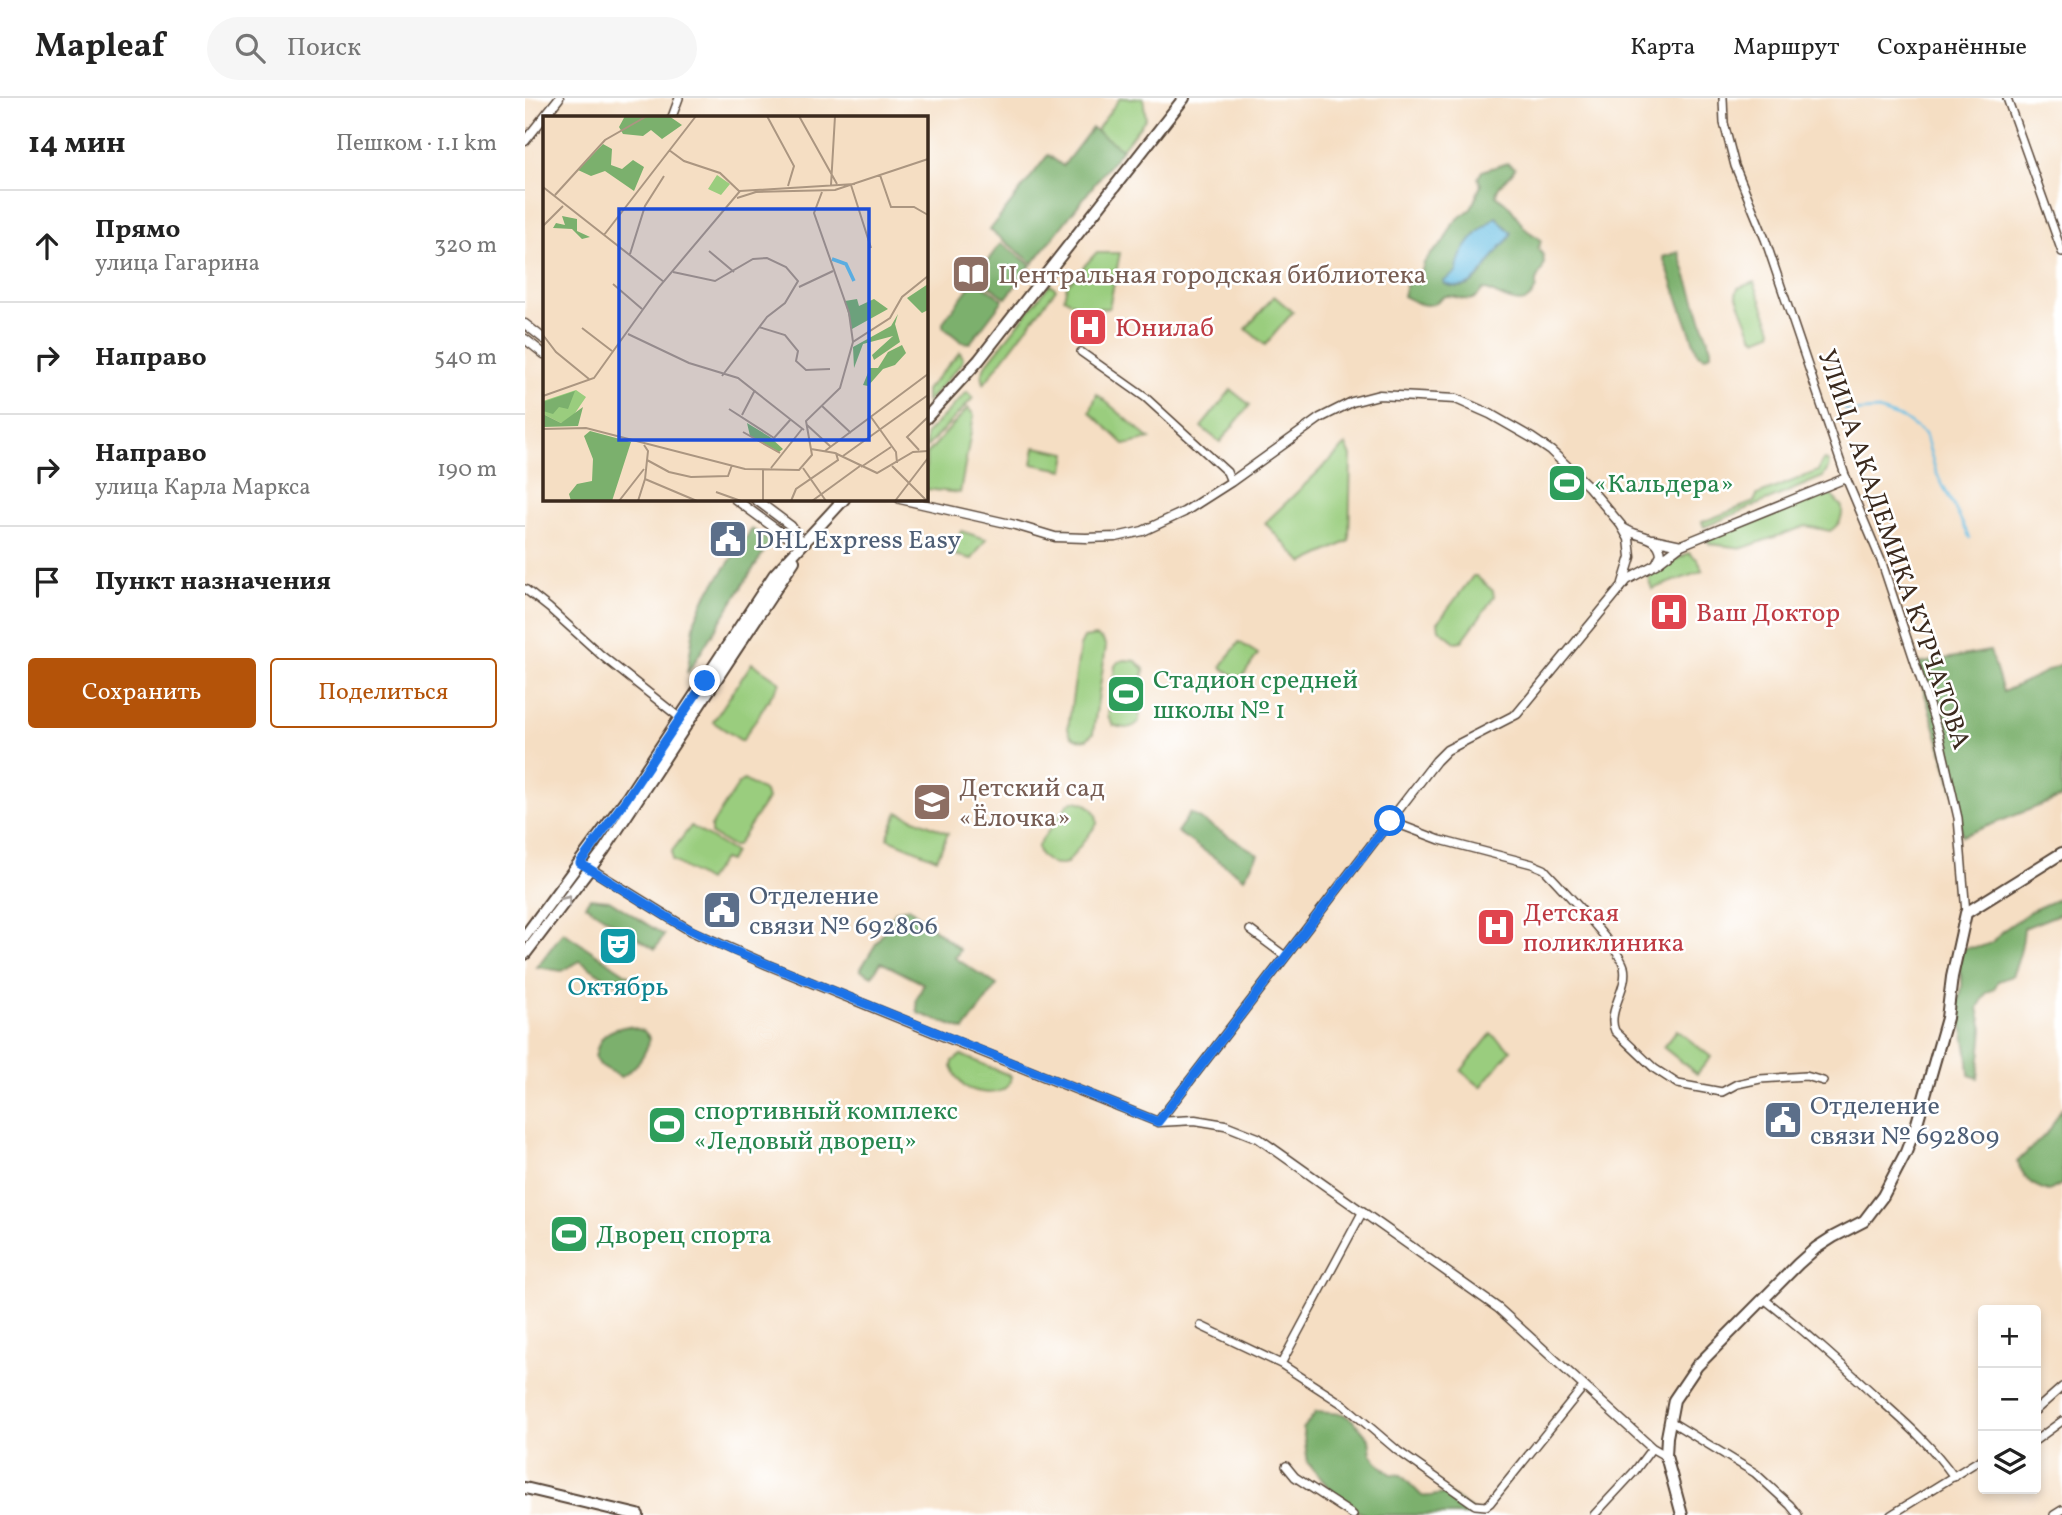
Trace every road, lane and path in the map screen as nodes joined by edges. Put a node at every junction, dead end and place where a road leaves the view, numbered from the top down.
1 (559, 98) edge
2 (679, 98) edge
3 (1184, 98) edge
4 (1723, 98) edge
5 (2007, 98) edge
6 (545, 116) edge
7 (672, 116) edge
8 (543, 118) edge
9 (525, 141) edge
10 (2062, 253) edge
11 (525, 324) edge
12 (543, 338) edge
13 (525, 339) edge
14 (1081, 352) dead end
15 (543, 353) edge
16 (927, 417) edge
17 (1846, 478) junction
18 (1231, 482) junction
19 (736, 500) edge
20 (756, 500) edge
21 (843, 500) edge
22 (904, 500) edge
23 (1621, 525) junction
24 (1650, 538) junction
25 (803, 543) junction
26 (1681, 545) junction
27 (1631, 554) junction
28 (1653, 565) junction
29 (1623, 583) junction
30 (525, 589) edge
31 (680, 718) junction
32 (1390, 821) junction
33 (2062, 853) edge
34 (585, 866) junction
35 (1966, 913) junction
36 (1250, 930) dead end
37 (525, 936) edge
38 (525, 954) edge
39 (1285, 956) junction
40 (1823, 1081) dead end
41 (1158, 1122) junction
42 (1363, 1211) junction
43 (1763, 1299) junction
44 (1201, 1325) dead end
45 (1281, 1364) junction
46 (1584, 1387) junction
47 (2062, 1387) edge
48 (2041, 1406) edge
49 (1670, 1421) junction
50 (2062, 1422) edge
51 (2041, 1437) edge
52 (1652, 1448) junction
53 (1666, 1456) junction
54 (1978, 1463) edge
55 (1286, 1466) dead end
56 (1954, 1477) junction
57 (525, 1488) edge
58 (2062, 1510) edge
59 (618, 1512) edge
60 (638, 1515) edge
61 (1353, 1515) edge
62 (1594, 1515) edge
63 (1682, 1515) edge
64 (1798, 1515) edge
65 (1891, 1515) edge
66 (2054, 1515) edge

1 - 6 street
2 - 7 street
3 - 16 main road
4 - 17 street, УЛИЦА АКАДЕМИКА КУРЧАТОВА
5 - 10 street
8 - 9 street
11 - 12 street
13 - 15 street
14 - 18 street
17 - 26 street
17 - 35 street, УЛИЦА АКАДЕМИКА КУРЧАТОВА
18 - 22 street
18 - 23 street
19 - 25 street
20 - 25 street
21 - 25 main road
23 - 24 street
23 - 27 street
24 - 26 street
24 - 27 street
24 - 28 street
25 - 31 main road
25 - 34 main road
26 - 28 street
27 - 28 street
27 - 29 street
28 - 29 street
29 - 32 street
30 - 31 street
31 - 34 main road
32 - 39 street
32 - 40 street
33 - 35 main road
34 - 37 main road
38 -> 34 main road
34 - 41 street
35 - 43 main road, УЛИЦА АКАДЕМИКА КУРЧАТОВА
36 - 39 street
39 - 41 street
41 - 42 street
42 - 45 street
42 - 46 street
43 - 49 main road, УЛИЦА АКАДЕМИКА КУРЧАТОВА
43 - 56 street
44 - 45 street
45 - 46 street
46 - 52 street
47 - 48 street
49 - 53 main road, УЛИЦА АКАДЕМИКА КУРЧАТОВА
49 - 64 street
50 - 51 street
52 - 53 street
52 - 62 street
53 - 63 main road, УЛИЦА АКАДЕМИКА КУРЧАТОВА
54 - 56 street
55 - 61 street
56 - 65 street
57 - 59 main road
58 - 66 street
59 - 60 main road

